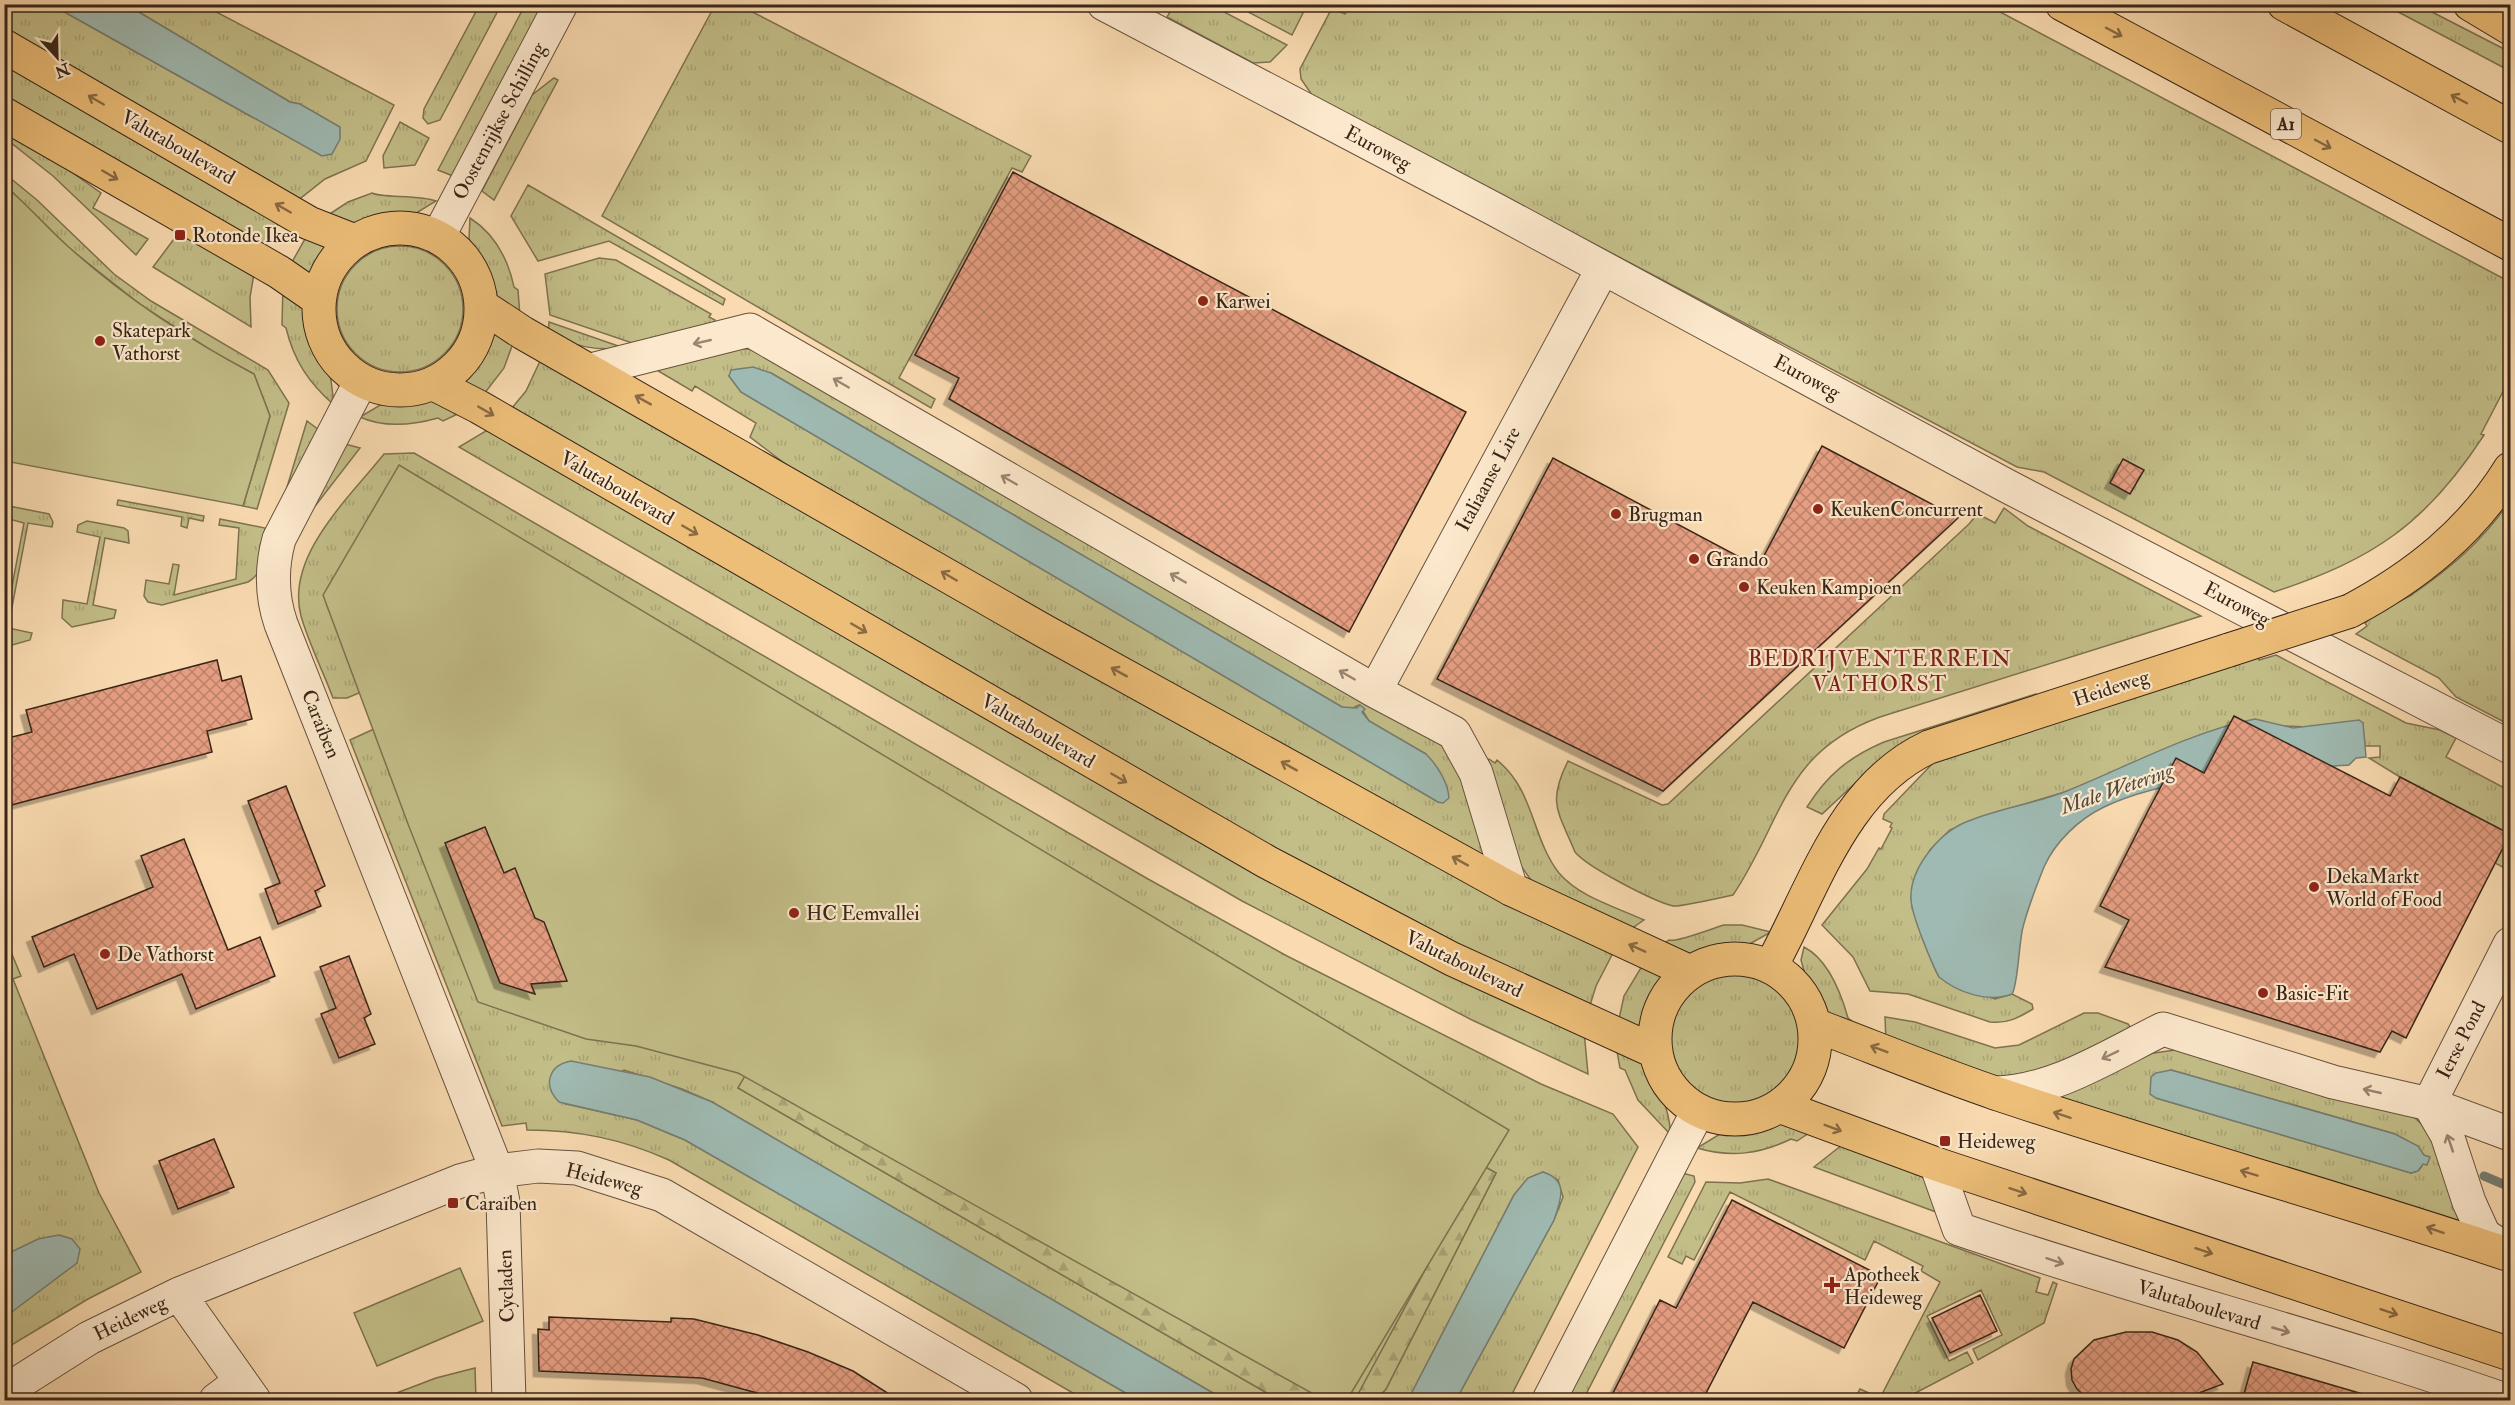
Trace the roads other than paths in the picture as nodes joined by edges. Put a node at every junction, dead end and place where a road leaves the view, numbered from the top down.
1 (561, 4) edge
2 (1104, 4) edge
3 (2062, 4) edge
4 (2284, 4) edge
5 (2470, 4) edge
6 (2511, 28) edge
7 (4, 46) edge
8 (4, 114) edge
9 (2511, 127) edge
10 (438, 237) junction
11 (355, 241) junction
12 (2511, 244) edge
13 (1602, 268) junction
14 (318, 299) junction
15 (482, 306) junction
16 (591, 370) junction
17 (361, 381) junction
18 (434, 384) junction
19 (2511, 469) edge
20 (1375, 691) junction
21 (2511, 747) edge
22 (1511, 889) junction
23 (2511, 944) edge
24 (1771, 966) junction
25 (1690, 972) junction
26 (1815, 1024) junction
27 (1656, 1052) junction
28 (1995, 1093) junction
29 (2428, 1104) junction
30 (1779, 1106) junction
31 (1698, 1111) junction
32 (2511, 1134) edge
33 (1936, 1164) junction
34 (497, 1171) junction
35 (2511, 1254) edge
36 (179, 1294) junction
37 (2511, 1354) edge
38 (4, 1392) edge
39 (236, 1394) edge
40 (509, 1401) edge
41 (1016, 1401) edge
42 (1549, 1401) edge
43 (2505, 1401) edge

1 - 10 street, Oostenrijkse Schilling
2 - 13 street, Euroweg
3 -> 12 main road, A1
9 -> 4 main road
5 - 6 main road
11 -> 7 main road, Valutaboulevard
8 -> 14 main road
10 - 11 main road
10 - 15 main road
11 - 14 main road
13 - 20 street, Italiaanse Lire
13 - 21 street, Euroweg
14 - 17 main road
15 - 16 main road
15 - 18 main road
20 -> 16 street
22 -> 16 main road
17 - 18 main road
17 - 34 street, Caraïben
18 -> 27 main road, Valutaboulevard
19 - 24 main road, Heideweg, bridge
20 - 22 street
25 -> 22 main road
23 - 29 street, Ierse Pond
24 - 25 main road
24 - 26 main road
25 - 27 main road
28 -> 26 main road
26 - 30 main road
27 - 31 main road
29 -> 28 street
35 -> 28 main road
29 - 32 street
35 -> 29 street
30 - 31 main road
30 -> 33 main road
31 - 42 street
33 -> 37 main road
33 -> 43 street, Valutaboulevard
34 - 36 street, Heideweg
34 - 40 street, Cycladen
34 - 41 street, Heideweg
36 - 38 street, Heideweg
36 - 39 street

